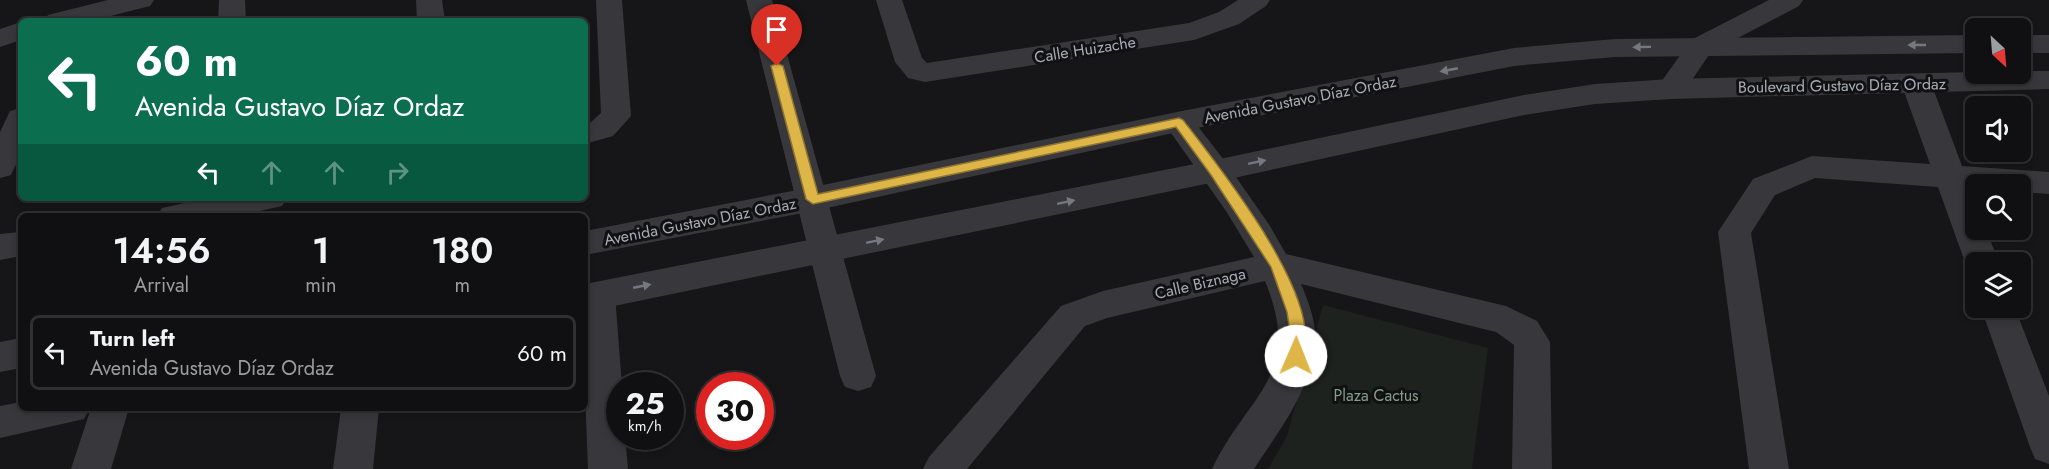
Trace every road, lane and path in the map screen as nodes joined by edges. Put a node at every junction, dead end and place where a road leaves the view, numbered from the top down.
1 (141, 0) edge
2 (232, 0) edge
3 (429, 0) edge
4 (609, 0) edge
5 (759, 0) edge
6 (890, 0) edge
7 (1257, 0) edge
8 (1790, 0) edge
9 (70, 18) edge
10 (232, 18) edge
11 (431, 18) edge
12 (18, 32) edge
13 (0, 38) edge
14 (1965, 44) edge
15 (2031, 44) edge
16 (2049, 44) edge
17 (1701, 46) junction
18 (2049, 80) edge
19 (1916, 83) junction
20 (1671, 89) junction
21 (1179, 123) junction
22 (18, 125) edge
23 (588, 133) edge
24 (0, 167) edge
25 (1215, 171) junction
26 (1949, 177) junction
27 (2049, 183) edge
28 (813, 199) junction
29 (249, 201) edge
30 (186, 209) edge
31 (588, 242) edge
32 (18, 245) edge
33 (0, 248) edge
34 (826, 251) junction
35 (1978, 252) edge
36 (1277, 265) junction
37 (591, 296) edge
38 (2002, 318) edge
39 (18, 354) edge
40 (0, 357) edge
41 (858, 376) dead end
42 (56, 411) edge
43 (109, 411) edge
44 (360, 411) edge
45 (0, 422) edge
46 (2049, 447) edge
47 (91, 469) edge
48 (352, 469) edge
49 (608, 469) edge
50 (943, 469) edge
51 (1232, 469) edge
52 (1532, 469) edge
53 (1769, 469) edge

1 - 9 street
2 - 10 street
3 - 11 street
4 - 23 street
5 - 28 street
6 - 7 street, Calle Huizache
8 - 17 street
12 - 13 street
14 -> 17 street
15 - 16 street
17 - 20 street
17 -> 21 street, Avenida Gustavo Díaz Ordaz
18 - 19 street, Boulevard Gustavo Díaz Ordaz
19 - 20 street, Boulevard Gustavo Díaz Ordaz
19 - 26 street
25 -> 20 street
21 - 25 street
21 - 28 street, Avenida Gustavo Díaz Ordaz
22 - 24 street
34 -> 25 street
25 - 36 street
26 - 27 street
26 - 35 street
26 - 53 street
28 - 31 street, Avenida Gustavo Díaz Ordaz
28 - 34 street
29 - 30 street
32 - 33 street
37 -> 34 street
34 - 41 street
36 - 50 street, Calle Biznaga
36 - 51 street
36 - 52 street, Calle Biznaga
37 - 49 street
38 - 46 street
39 - 40 street
42 - 45 street
43 - 47 street
44 - 48 street

